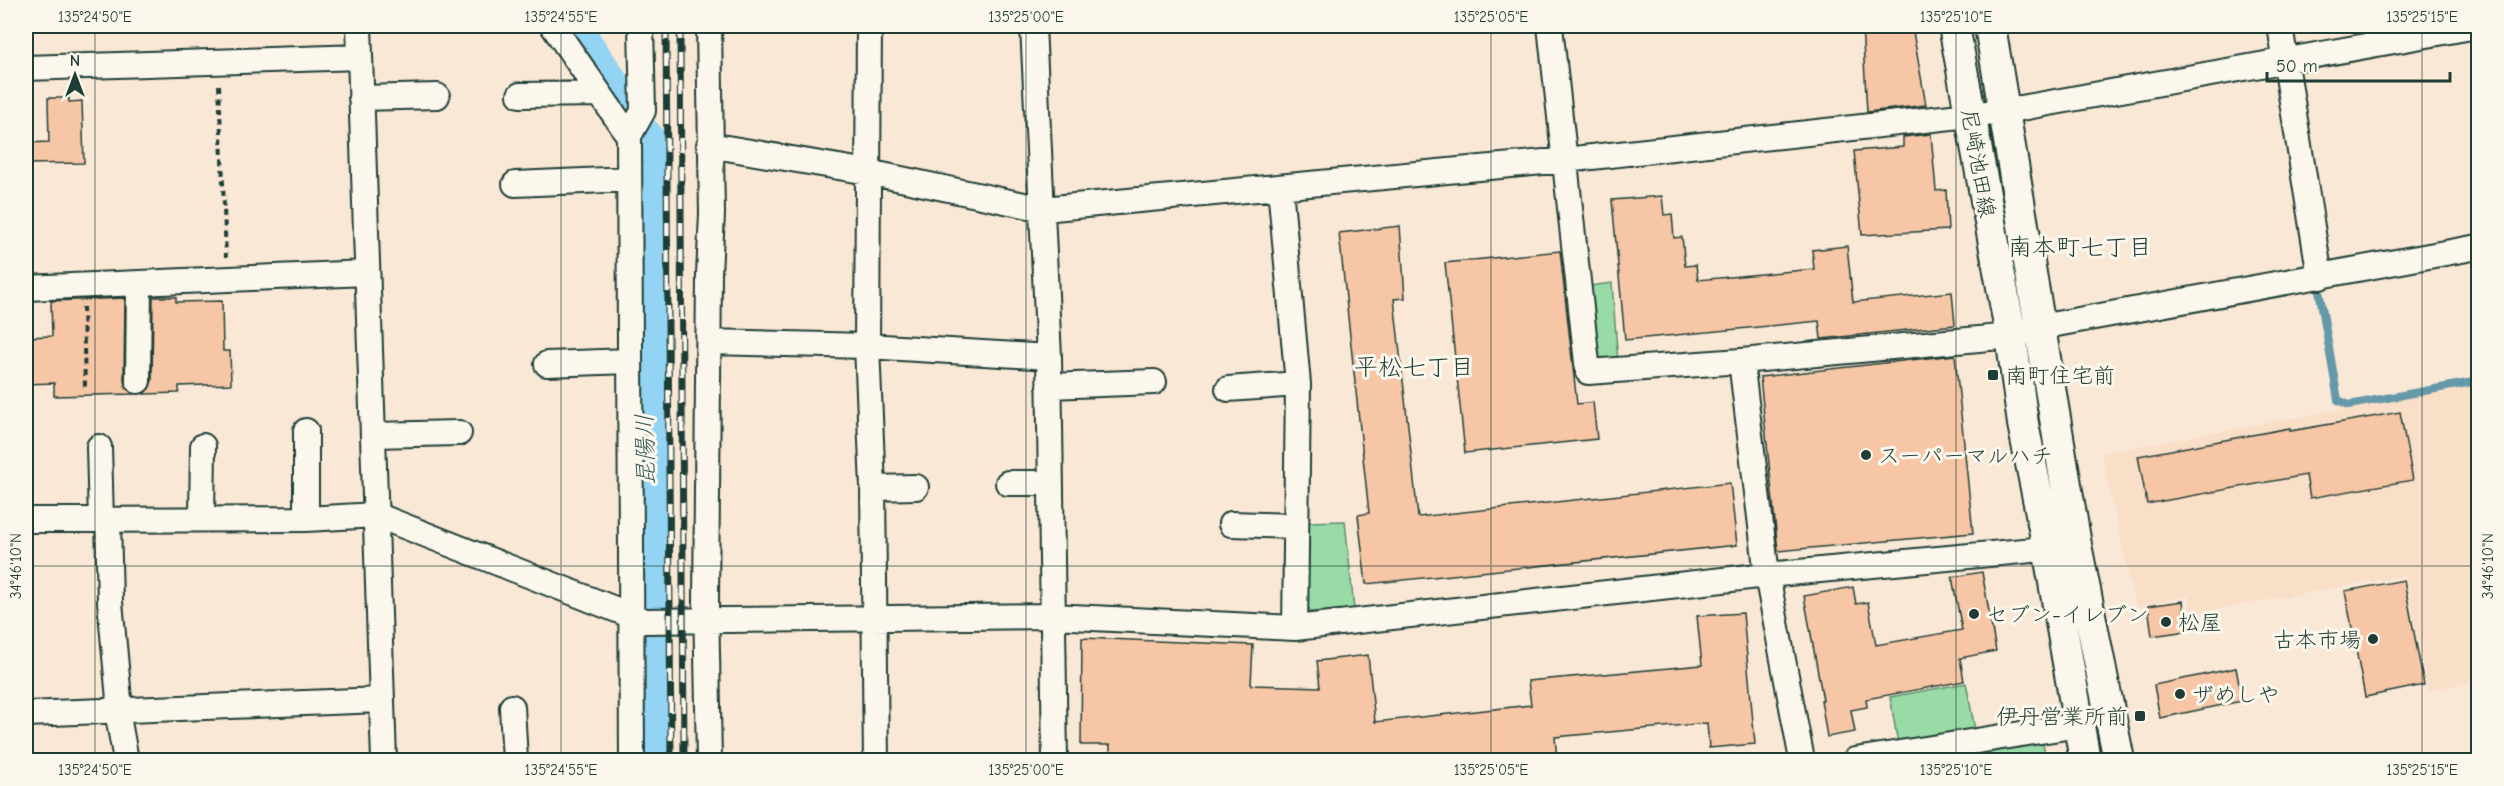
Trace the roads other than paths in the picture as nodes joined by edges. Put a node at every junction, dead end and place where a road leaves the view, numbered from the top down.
1 (358, 26) edge
2 (553, 26) edge
3 (641, 26) edge
4 (708, 26) edge
5 (869, 26) edge
6 (1033, 26) edge
7 (1550, 26) edge
8 (1954, 26) edge
9 (1990, 26) edge
10 (2280, 26) edge
11 (2477, 26) edge
12 (360, 57) junction
13 (2287, 59) junction
14 (26, 68) edge
15 (600, 94) junction
16 (520, 95) dead end
17 (437, 96) dead end
18 (361, 98) junction
19 (2005, 111) junction
20 (1971, 115) junction
21 (629, 136) junction
22 (709, 145) junction
23 (1565, 160) junction
24 (867, 172) junction
25 (629, 179) junction
26 (515, 184) dead end
27 (1280, 187) junction
28 (1043, 209) junction
29 (2478, 247) edge
30 (366, 273) junction
31 (2320, 277) junction
32 (139, 283) junction
33 (26, 288) edge
34 (2040, 327) junction
35 (2011, 336) junction
36 (709, 342) junction
37 (867, 346) junction
38 (1049, 357) junction
39 (629, 362) junction
40 (1741, 362) junction
41 (547, 364) dead end
42 (138, 381) dead end
43 (1154, 382) dead end
44 (1298, 384) junction
45 (1049, 386) junction
46 (1228, 389) dead end
47 (306, 431) dead end
48 (459, 433) dead end
49 (373, 435) junction
50 (203, 446) dead end
51 (99, 447) dead end
52 (1008, 483) dead end
53 (1050, 483) junction
54 (916, 487) dead end
55 (873, 488) junction
56 (376, 515) junction
57 (202, 518) junction
58 (306, 519) junction
59 (26, 520) edge
60 (105, 520) junction
61 (1231, 524) dead end
62 (1296, 526) junction
63 (2062, 547) junction
64 (1767, 575) junction
65 (1052, 616) junction
66 (631, 617) junction
67 (874, 617) junction
68 (706, 621) junction
69 (1295, 628) junction
70 (381, 700) junction
71 (512, 707) dead end
72 (117, 711) junction
73 (26, 714) edge
74 (2079, 725) junction
75 (126, 760) edge
76 (384, 760) edge
77 (515, 760) edge
78 (632, 760) edge
79 (709, 760) edge
80 (876, 760) edge
81 (1055, 760) edge
82 (1802, 760) edge
83 (1855, 760) edge
84 (2085, 760) edge
85 (2120, 760) edge

1 - 12 street
2 - 15 street
3 - 21 street
4 - 22 street
5 - 24 street
6 - 28 street
7 - 23 street
8 - 20 main road, 尼崎池田線
9 - 19 main road, 尼崎池田線
10 - 13 street
11 - 13 street
12 - 14 street
12 - 18 street
13 - 19 street
13 - 31 street
15 - 16 street
15 - 21 street
17 - 18 street
18 - 30 street
19 - 20 street
19 - 34 main road, 尼崎池田線
20 - 23 street
20 - 35 main road, 尼崎池田線
21 - 25 street
22 - 24 street
22 - 36 street
23 - 27 street
23 - 40 street
24 - 28 street
24 - 37 street
25 - 26 street
25 - 39 street
27 - 28 street
27 - 44 street
28 - 38 street
29 - 31 street
30 - 32 street
30 - 49 street
31 - 34 street
32 - 33 street
32 - 42 street
34 - 35 street
34 - 63 main road, 尼崎池田線
35 - 40 street
35 - 63 main road, 尼崎池田線
36 - 37 street
36 - 68 street
37 - 38 street
37 - 55 street
38 - 45 street
39 - 41 street
39 - 66 street
40 - 64 street
43 - 45 street
44 - 46 street
44 - 62 street
45 - 53 street
47 - 58 street
48 - 49 street
49 - 56 street
50 - 57 street
51 - 60 street
52 - 53 street
53 - 65 street
54 - 55 street
55 - 67 street
56 - 58 street
56 - 66 street
56 - 70 street
57 - 58 street
57 - 60 street
59 - 60 street
60 - 72 street
61 - 62 street
62 - 69 street
63 - 64 street
63 - 74 main road, 尼崎池田線
63 - 85 main road, 尼崎池田線
64 - 69 street
64 - 82 street
65 - 67 street
65 - 69 street
65 - 81 street
66 - 68 street
66 - 78 street
67 - 68 street
67 - 80 street
68 - 79 street
70 - 72 street
70 - 76 street
71 - 77 street
72 - 73 street
72 - 75 street
74 - 83 street
74 - 84 main road, 尼崎池田線

